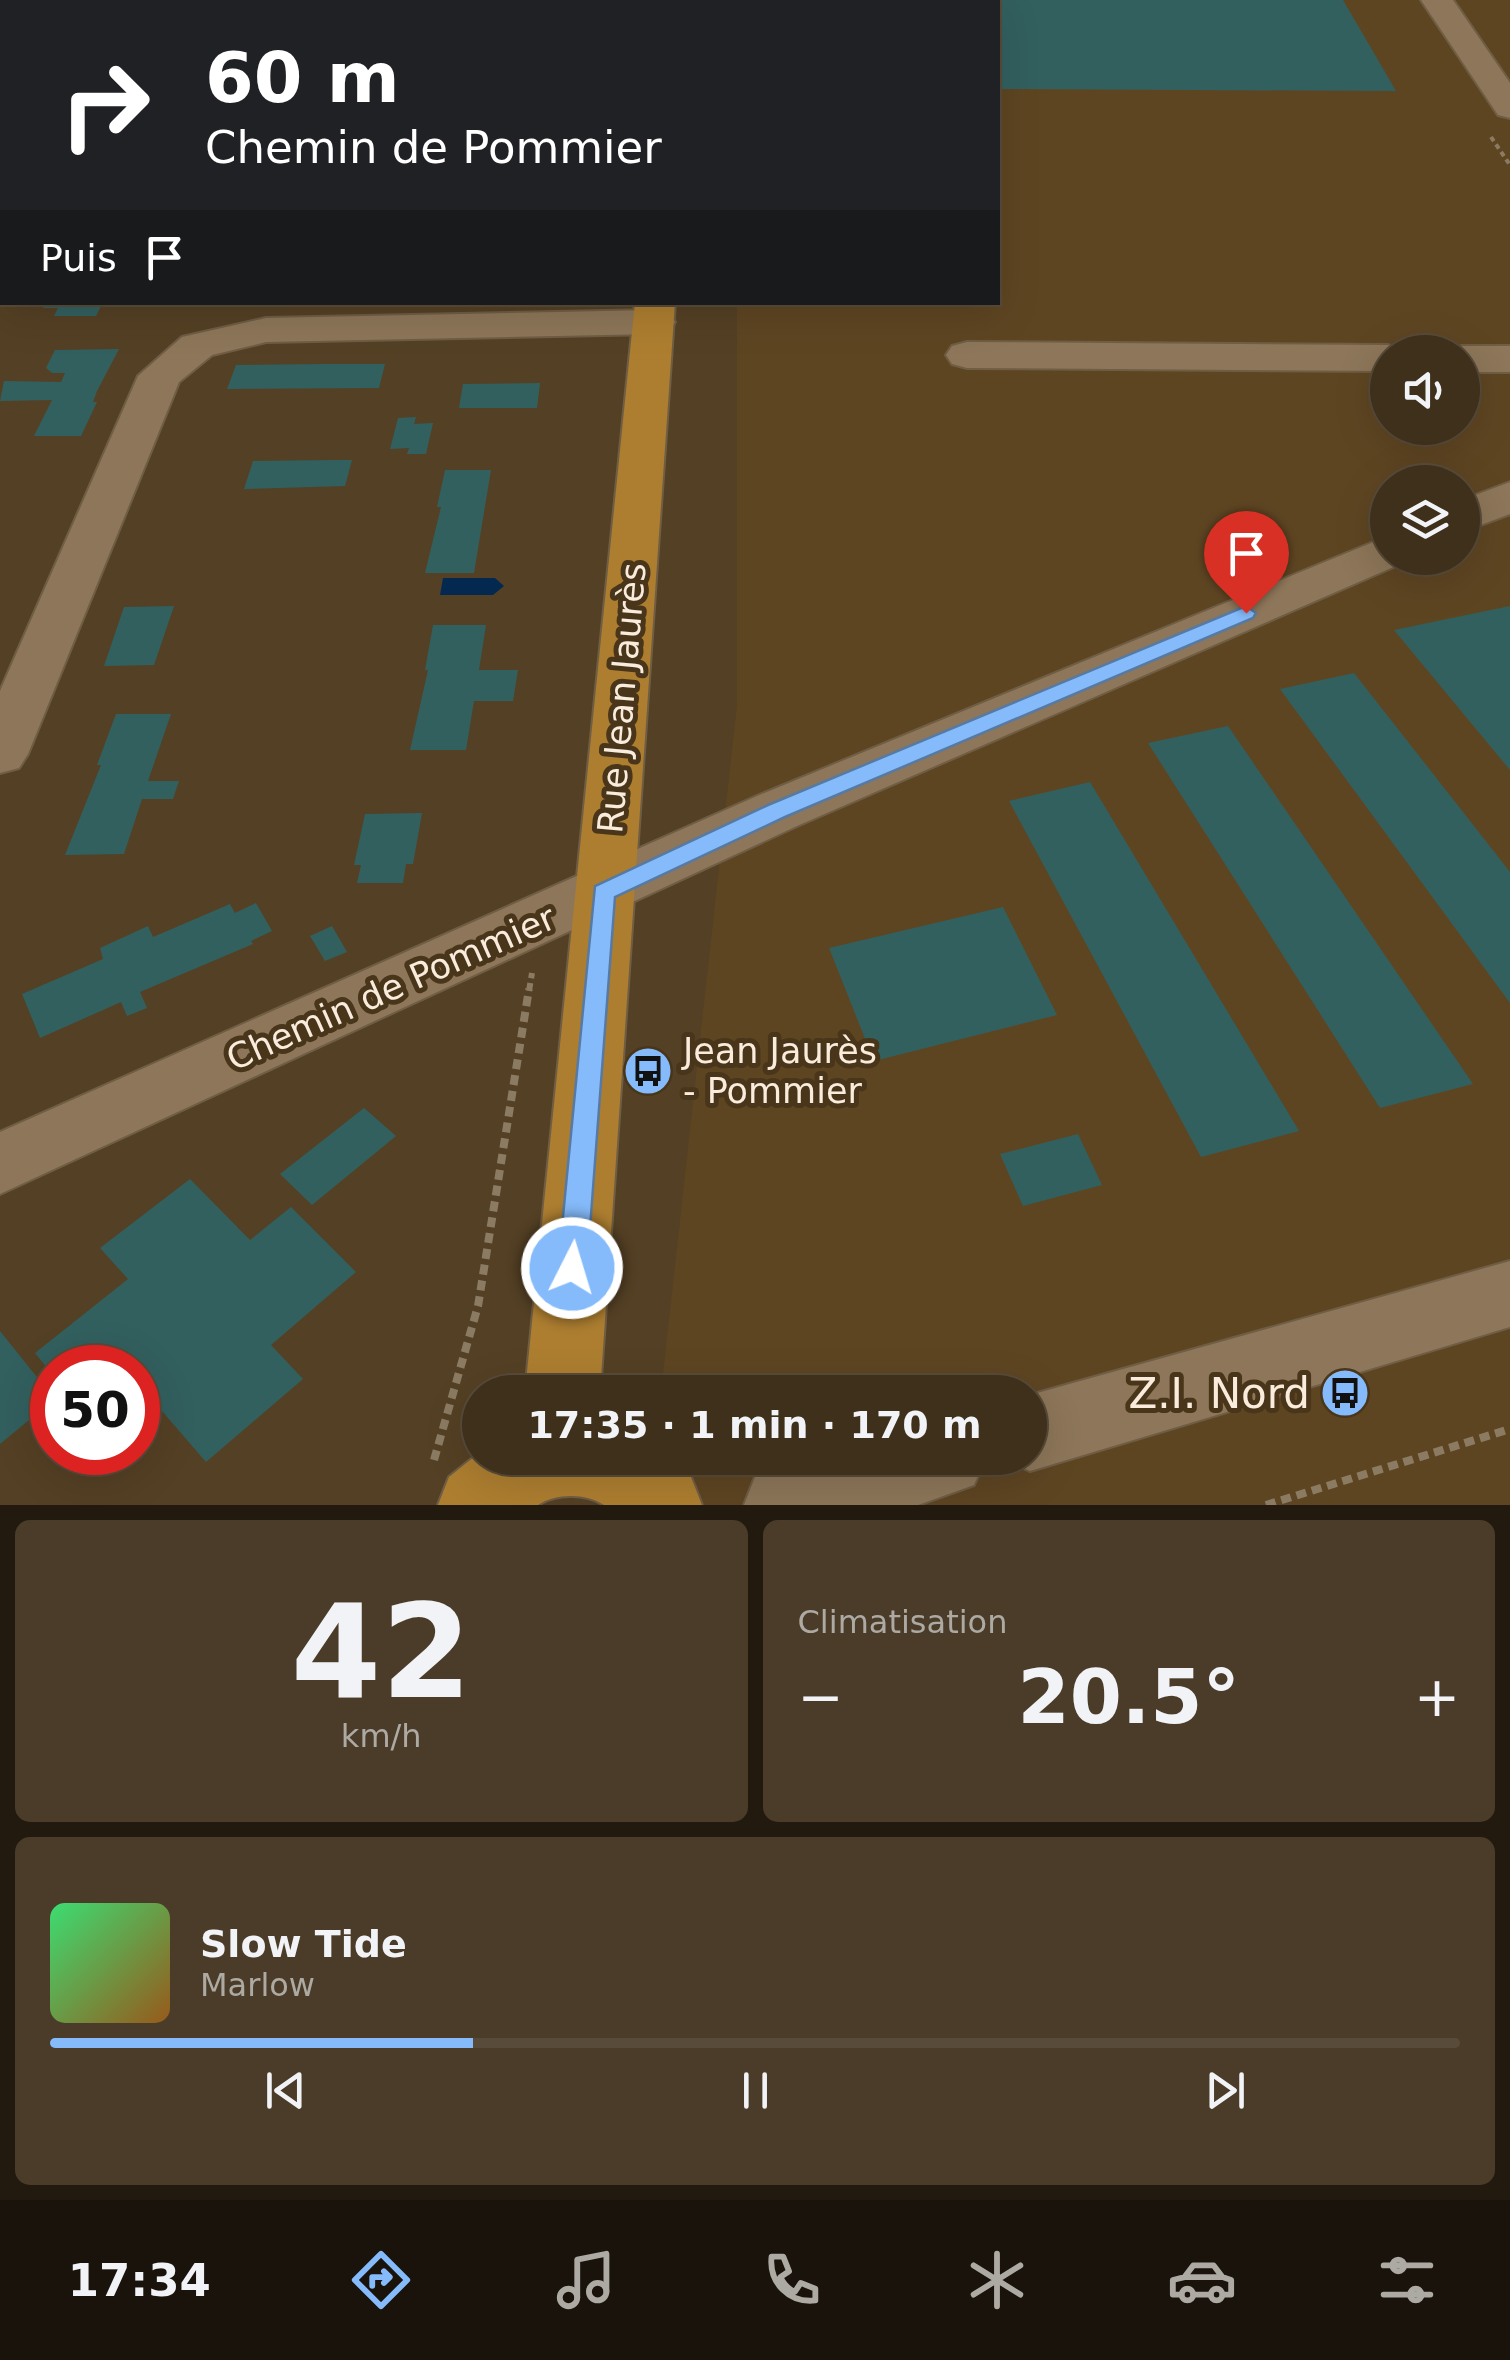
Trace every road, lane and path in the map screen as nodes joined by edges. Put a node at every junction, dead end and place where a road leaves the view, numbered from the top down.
1 (1437, 0) edge
2 (1510, 108) edge
3 (655, 312) edge
4 (967, 355) dead end
5 (1370, 358) edge
6 (1480, 359) edge
7 (1510, 359) edge
8 (1510, 496) edge
9 (1480, 510) edge
10 (1370, 559) edge
11 (0, 754) edge
12 (604, 892) junction
13 (0, 1164) edge
14 (1510, 1294) edge
15 (563, 1375) edge
16 (1047, 1428) edge
17 (1510, 1429) edge
18 (513, 1475) edge
19 (633, 1475) edge
20 (888, 1475) edge
21 (477, 1505) edge
22 (662, 1505) edge
23 (783, 1505) edge
24 (1266, 1505) edge

1 - 2 street
3 - 11 street
3 - 12 main road, Rue Jean Jaurès
4 - 5 street
6 - 7 street
8 - 9 street
10 - 12 street, Chemin de Pommier
12 - 13 street, Chemin de Pommier
12 - 15 main road, Rue Jean Jaurès
14 - 16 street
17 - 24 path
18 - 21 main road
19 - 22 main road
20 - 23 street

